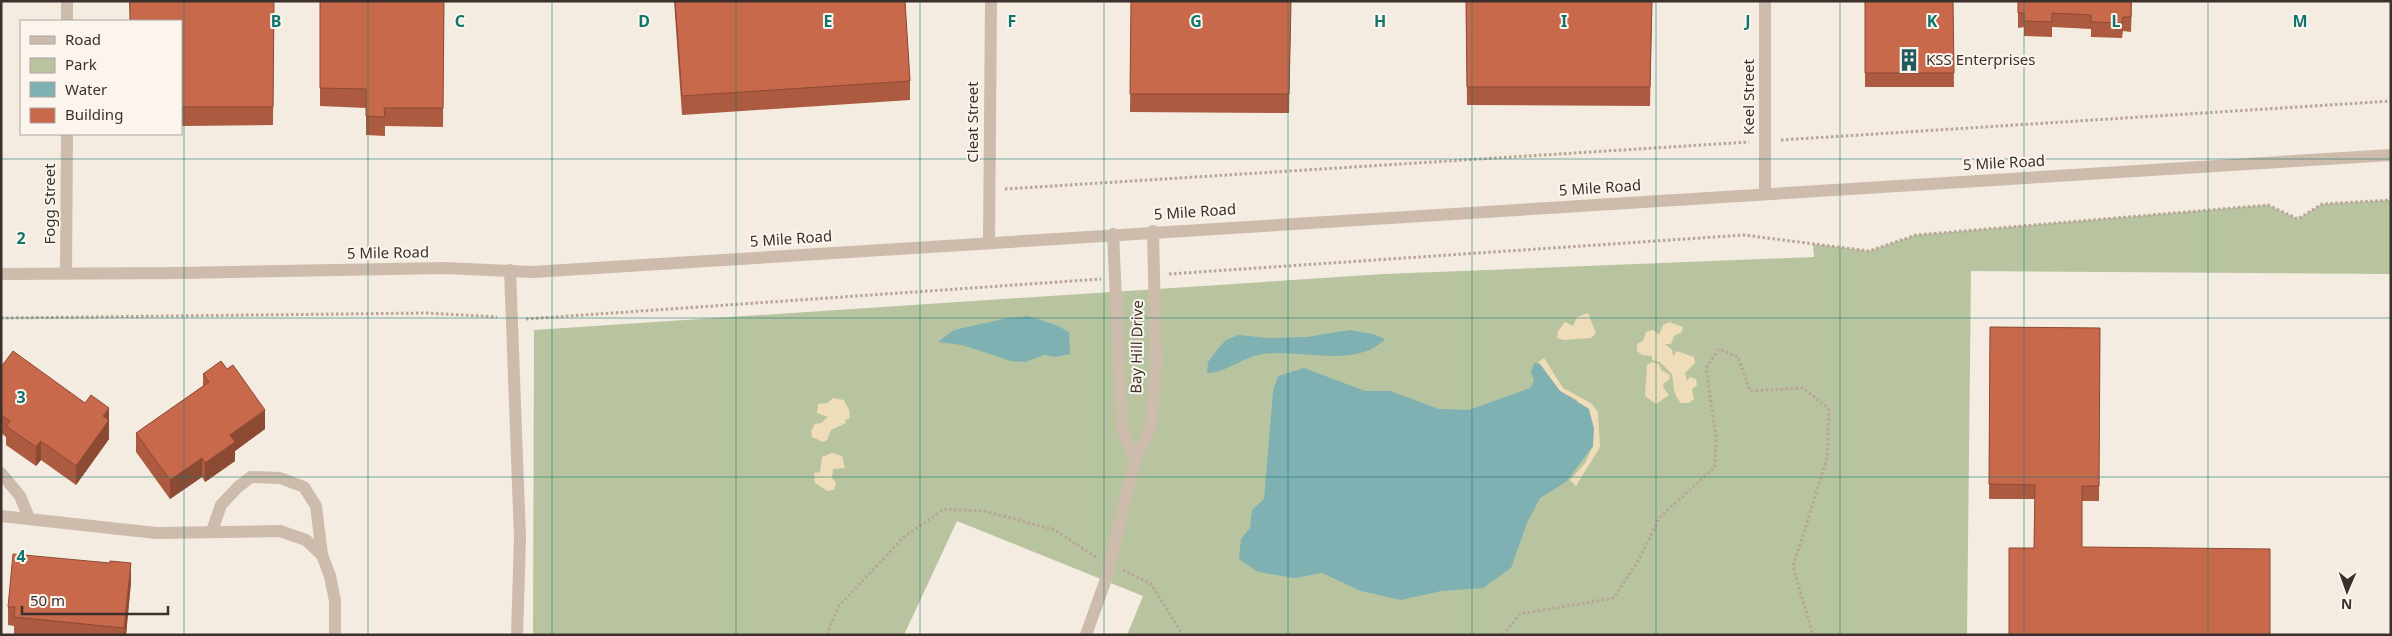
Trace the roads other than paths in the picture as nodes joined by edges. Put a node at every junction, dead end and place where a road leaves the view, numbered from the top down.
1 (68, 1) edge
2 (990, 1) edge
3 (1765, 1) edge
4 (67, 20) edge
5 (67, 135) edge
6 (2391, 155) edge
7 (1764, 194) junction
8 (1154, 231) junction
9 (1113, 234) junction
10 (989, 242) junction
11 (510, 270) junction
12 (1, 274) edge
13 (66, 274) junction
14 (1135, 460) junction
15 (1, 473) edge
16 (1, 516) edge
17 (29, 518) junction
18 (212, 531) junction
19 (322, 555) junction
20 (335, 635) edge
21 (517, 635) edge
22 (1086, 635) edge

1 - 4 street
2 - 10 street, Cleat Street
3 - 7 street, Keel Street
5 - 13 street, Fogg Street
6 - 7 street, 5 Mile Road
7 - 8 street, 5 Mile Road
8 - 9 street, 5 Mile Road
8 - 14 street, Bay Hill Drive
9 - 10 street, 5 Mile Road
9 - 14 street, Bay Hill Drive
10 - 11 street, 5 Mile Road
11 - 13 street, 5 Mile Road
11 - 21 street
12 - 13 street, 5 Mile Road
14 - 22 street, Bay Hill Drive
15 - 17 street
16 - 17 street
17 - 18 street
18 - 19 street
18 - 19 street
19 - 20 street

